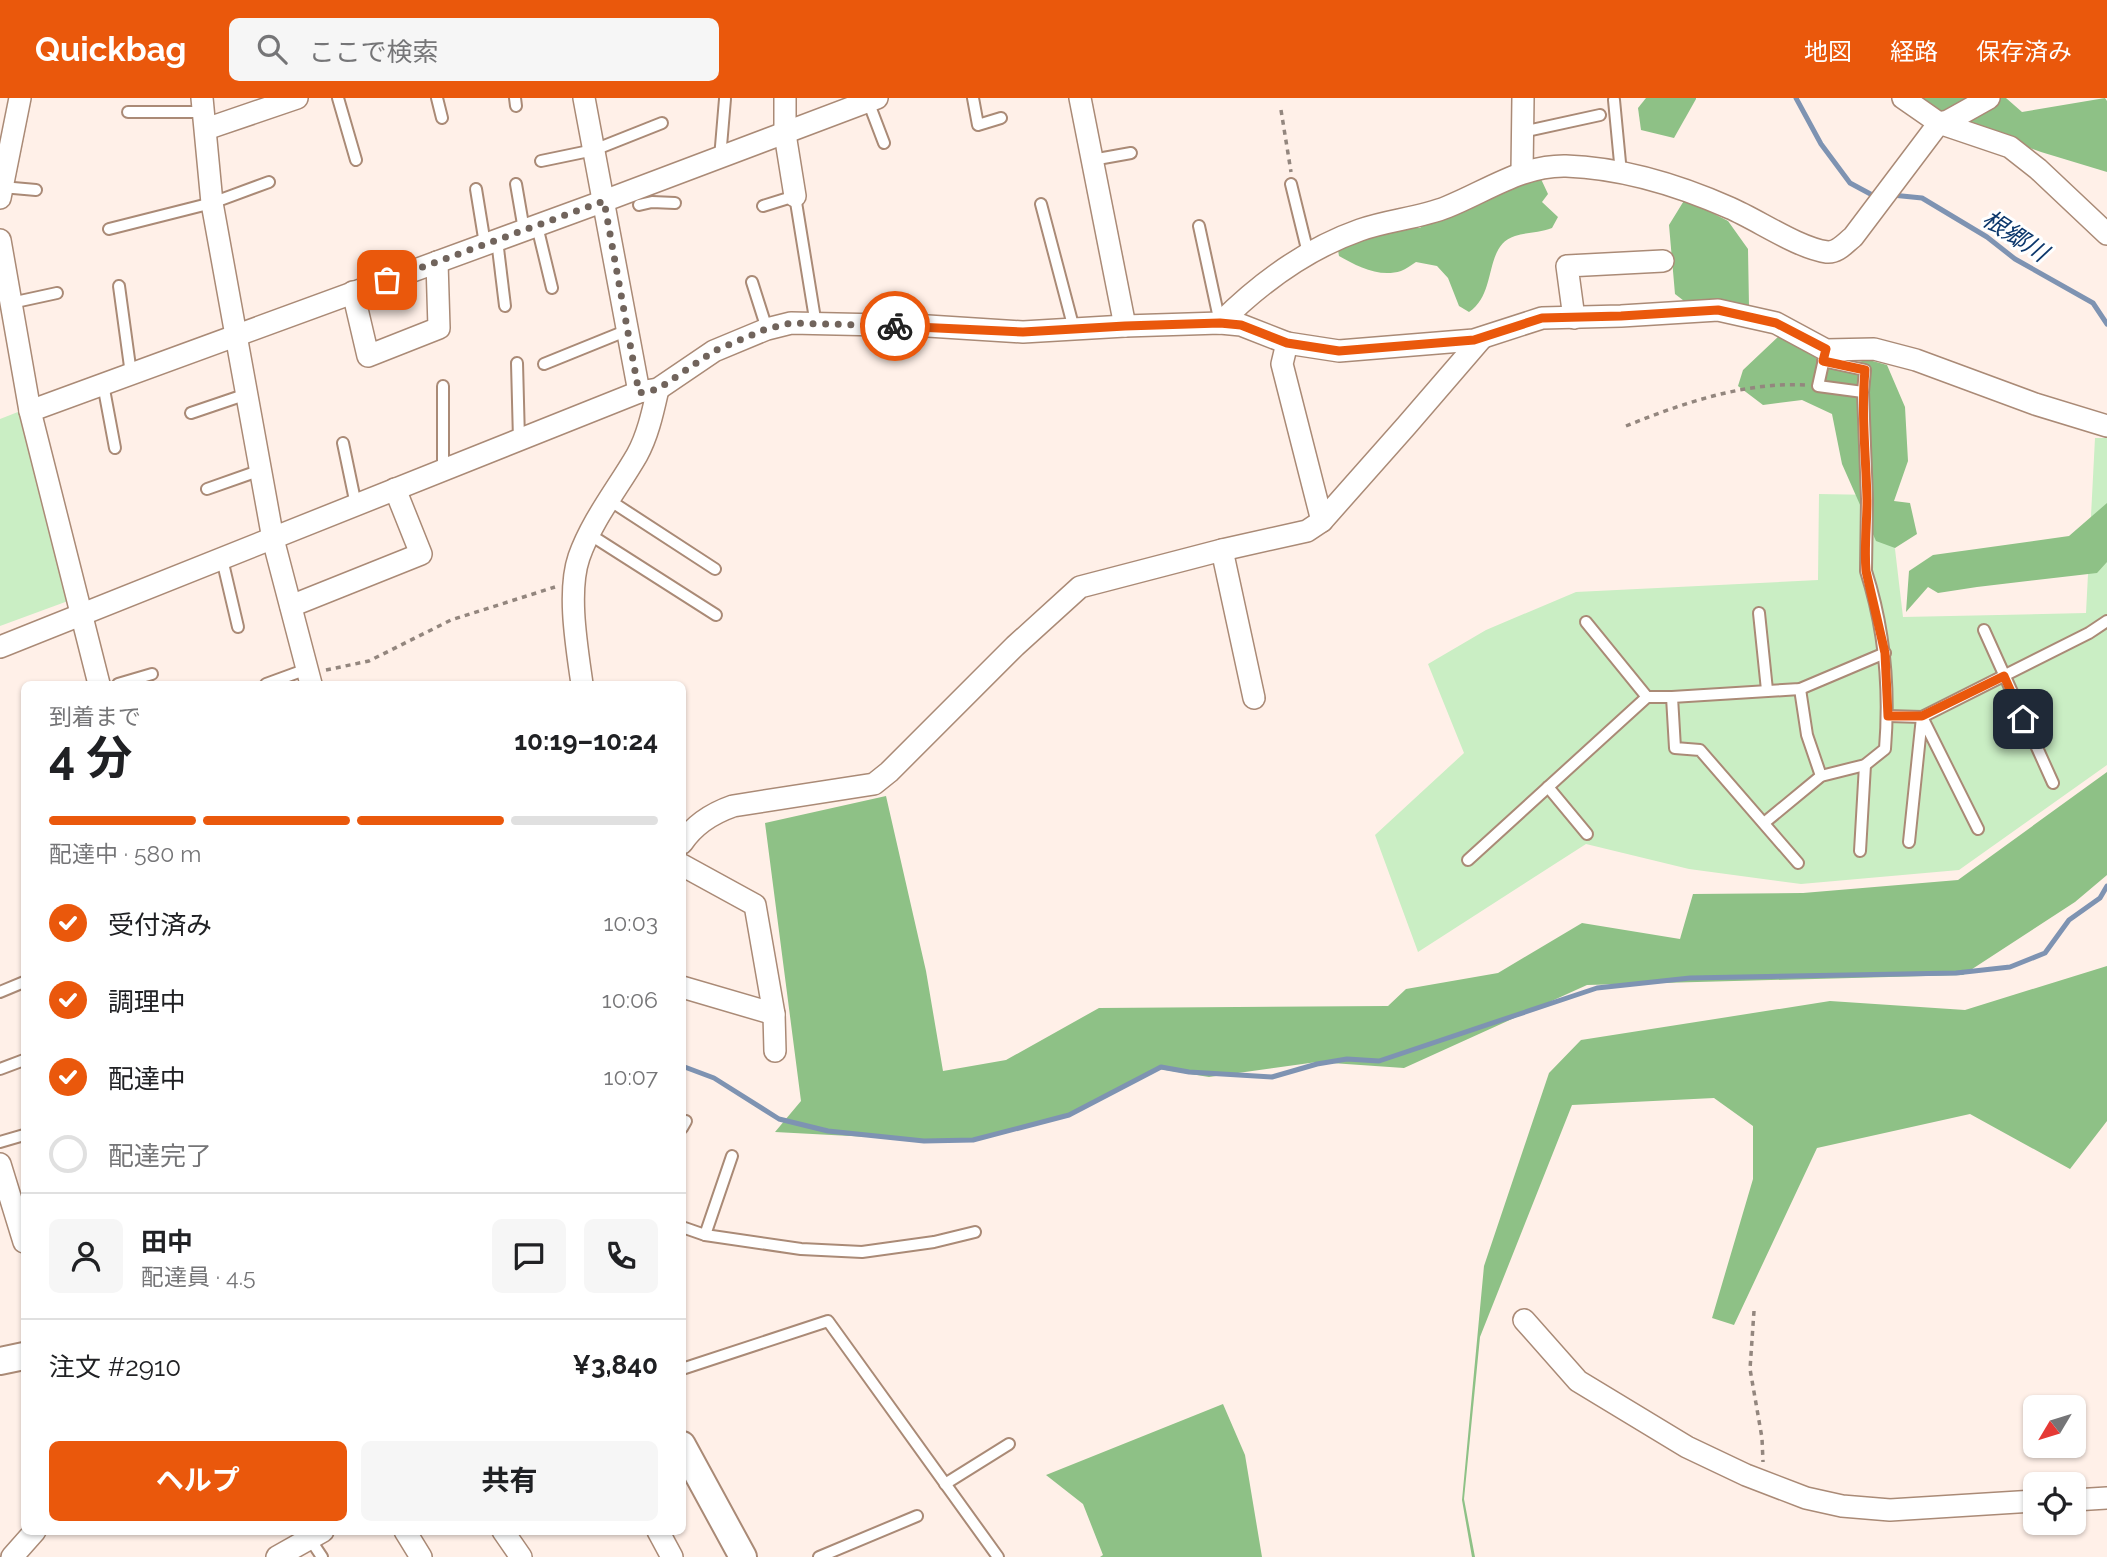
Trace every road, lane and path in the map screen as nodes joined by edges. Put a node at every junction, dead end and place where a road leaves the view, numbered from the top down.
1 (20, 98) edge
2 (297, 98) edge
3 (338, 98) edge
4 (437, 98) edge
5 (584, 98) edge
6 (785, 98) edge
7 (973, 98) edge
8 (1080, 98) edge
9 (1523, 98) edge
10 (1903, 98) edge
11 (1989, 98) edge
12 (725, 99) edge
13 (873, 100) edge
14 (1614, 100) dead end
15 (1281, 110) dead end
16 (128, 112) dead end
17 (204, 113) edge
18 (1600, 115) dead end
19 (442, 118) dead end
20 (1001, 118) dead end
21 (662, 123) dead end
22 (1939, 123) junction
23 (1522, 132) junction
24 (785, 134) junction
25 (884, 143) dead end
26 (594, 150) junction
27 (1130, 153) dead end
28 (720, 158) junction
29 (356, 160) dead end
30 (1092, 160) junction
31 (541, 161) dead end
32 (1522, 172) junction
33 (1621, 173) junction
34 (269, 182) dead end
35 (516, 184) dead end
36 (1291, 184) joint
37 (476, 189) dead end
38 (36, 190) dead end
39 (1, 192) edge
40 (649, 193) junction
41 (795, 196) junction
42 (604, 201) junction
43 (212, 203) junction
44 (675, 203) dead end
45 (1041, 204) dead end
46 (639, 205) dead end
47 (763, 206) dead end
48 (1199, 226) dead end
49 (530, 228) junction
50 (109, 229) dead end
51 (2107, 234) edge
52 (0, 240) edge
53 (491, 242) junction
54 (1308, 253) junction
55 (1663, 261) dead end
56 (437, 262) junction
57 (3, 270) edge
58 (752, 282) dead end
59 (119, 286) dead end
60 (552, 288) dead end
61 (353, 292) junction
62 (57, 293) dead end
63 (12, 303) junction
64 (505, 306) dead end
65 (1574, 318) junction
66 (1220, 323) junction
67 (816, 325) junction
68 (1125, 326) junction
69 (766, 329) junction
70 (1074, 329) junction
71 (628, 330) junction
72 (236, 335) junction
73 (1482, 338) junction
74 (1287, 343) junction
75 (1825, 355) junction
76 (21, 358) junction
77 (0, 363) edge
78 (517, 363) dead end
79 (544, 364) dead end
80 (131, 374) junction
81 (103, 384) junction
82 (443, 386) dead end
83 (1818, 386) junction
84 (648, 391) junction
85 (1863, 392) junction
86 (247, 394) junction
87 (30, 411) junction
88 (191, 413) dead end
89 (1626, 426) dead end
90 (2107, 426) edge
91 (519, 440) junction
92 (343, 443) dead end
93 (115, 448) dead end
94 (261, 470) junction
95 (443, 470) junction
96 (207, 489) dead end
97 (395, 489) junction
98 (609, 500) junction
99 (356, 505) junction
100 (1322, 521) junction
101 (589, 534) junction
102 (273, 539) junction
103 (1222, 550) junction
104 (222, 559) junction
105 (715, 569) dead end
106 (574, 583) junction
107 (291, 606) junction
108 (1759, 613) dead end
109 (716, 615) dead end
110 (81, 616) junction
111 (2107, 621) edge
112 (1586, 622) dead end
113 (238, 627) dead end
114 (1984, 631) dead end
115 (0, 646) edge
116 (1885, 653) junction
117 (152, 674) dead end
118 (2004, 676) junction
119 (309, 677) edge
120 (98, 681) edge
121 (128, 681) edge
122 (284, 681) edge
123 (582, 681) edge
124 (1800, 688) junction
125 (1767, 691) junction
126 (1647, 697) junction
127 (1672, 697) junction
128 (1254, 698) dead end
129 (1888, 716) junction
130 (1922, 716) junction
131 (1865, 765) junction
132 (1821, 776) junction
133 (2053, 783) dead end
134 (1548, 787) junction
135 (1763, 823) junction
136 (1978, 829) dead end
137 (1587, 834) dead end
138 (686, 837) edge
139 (1909, 842) dead end
140 (1860, 851) dead end
141 (1468, 860) dead end
142 (1798, 863) dead end
143 (686, 867) edge
144 (21, 983) edge
145 (686, 988) edge
146 (0, 992) edge
147 (774, 1014) junction
148 (775, 1051) dead end
149 (21, 1061) edge
150 (0, 1069) edge
151 (21, 1136) edge
152 (0, 1142) edge
153 (732, 1156) dead end
154 (0, 1164) edge
155 (20, 1216) edge
156 (686, 1228) edge
157 (975, 1232) dead end
158 (705, 1235) junction
159 (1754, 1311) dead end
160 (1524, 1320) dead end
161 (21, 1357) edge
162 (0, 1362) edge
163 (686, 1368) edge
164 (1009, 1444) dead end
165 (686, 1452) edge
166 (1763, 1481) junction
167 (945, 1484) junction
168 (2107, 1498) edge
169 (2086, 1499) edge
170 (2023, 1502) edge
171 (917, 1517) dead end
172 (31, 1535) edge
173 (407, 1535) edge
174 (506, 1535) edge
175 (660, 1535) edge
176 (310, 1540) edge
177 (12, 1557) edge
178 (277, 1557) edge
179 (421, 1557) edge
180 (521, 1557) edge
181 (672, 1557) edge
182 (743, 1557) edge
183 (818, 1557) edge
184 (998, 1557) edge

1 - 39 street
2 - 17 street
3 - 29 lane
4 - 19 lane
5 - 26 street
6 - 24 street
7 - 20 lane
8 - 30 street
9 - 23 street
10 - 22 street
11 - 22 street
12 - 28 lane
13 - 24 street
13 - 25 lane
14 - 33 lane
15 - 36 path
16 - 17 lane
17 - 43 street
18 - 23 lane
21 - 26 lane
22 - 33 street
22 - 51 street
23 - 32 street
24 - 28 street
24 - 41 street
26 - 31 lane
26 - 42 street
27 - 30 lane
28 - 40 street
30 - 68 street
32 - 33 street
32 - 54 street
34 - 43 lane
35 - 49 lane
36 - 54 lane
37 - 53 lane
38 - 39 lane
40 - 42 street
40 - 44 lane
40 - 46 lane
41 - 47 lane
41 - 67 lane
42 - 49 street
42 - 71 street
43 - 50 lane
43 - 72 street
45 - 70 lane
48 - 66 lane
49 - 53 street
49 - 60 lane
52 - 57 street
53 - 56 street
53 - 64 lane
54 - 66 street
55 - 65 street
56 - 61 street
56 - 61 street
57 - 63 street
58 - 69 lane
59 - 80 lane
61 - 72 street
62 - 63 lane
63 - 76 street
65 - 73 street
65 - 75 street
66 - 68 street
66 - 74 street
67 - 69 street
67 - 70 street
68 - 70 street
69 - 84 street
71 - 79 lane
71 - 84 street
72 - 80 street
72 - 86 street
73 - 74 street
73 - 100 street
74 - 100 street
75 - 83 lane
75 - 85 lane
75 - 90 street
76 - 77 street
76 - 87 street
78 - 91 lane
80 - 81 street
81 - 87 street
81 - 93 lane
82 - 95 lane
83 - 85 lane
83 - 89 path
84 - 91 street
84 - 98 street
85 - 116 lane
86 - 88 lane
86 - 94 street
87 - 110 street
91 - 95 street
92 - 99 lane
94 - 96 lane
94 - 102 street
95 - 97 street
97 - 99 street
97 - 107 street
98 - 101 street
98 - 105 lane
99 - 102 street
100 - 103 street
101 - 106 street
101 - 109 lane
102 - 104 street
102 - 107 street
103 - 128 street
103 - 138 street
104 - 110 street
104 - 113 lane
106 - 119 path
106 - 123 street
107 - 119 street
108 - 125 lane
110 - 115 street
110 - 120 street
111 - 118 lane
112 - 126 lane
114 - 118 lane
116 - 124 lane
116 - 129 lane
117 - 121 lane
118 - 130 lane
118 - 133 lane
119 - 122 lane
124 - 125 lane
124 - 132 lane
125 - 127 lane
126 - 127 lane
126 - 134 lane
127 - 135 lane
129 - 130 lane
129 - 131 lane
130 - 136 lane
130 - 139 lane
131 - 132 lane
131 - 140 lane
132 - 135 lane
134 - 137 lane
134 - 141 lane
135 - 142 lane
143 - 147 street
144 - 146 lane
145 - 147 street
147 - 148 street
149 - 150 lane
151 - 152 lane
153 - 158 lane
154 - 155 street
156 - 158 lane
157 - 158 lane
159 - 166 path
160 - 166 street
161 - 162 street
163 - 167 lane
164 - 167 lane
165 - 182 street
166 - 170 street
167 - 184 lane
168 - 169 street
171 - 183 lane
172 - 177 street
173 - 179 street
174 - 180 street
175 - 181 street
176 - 178 street

